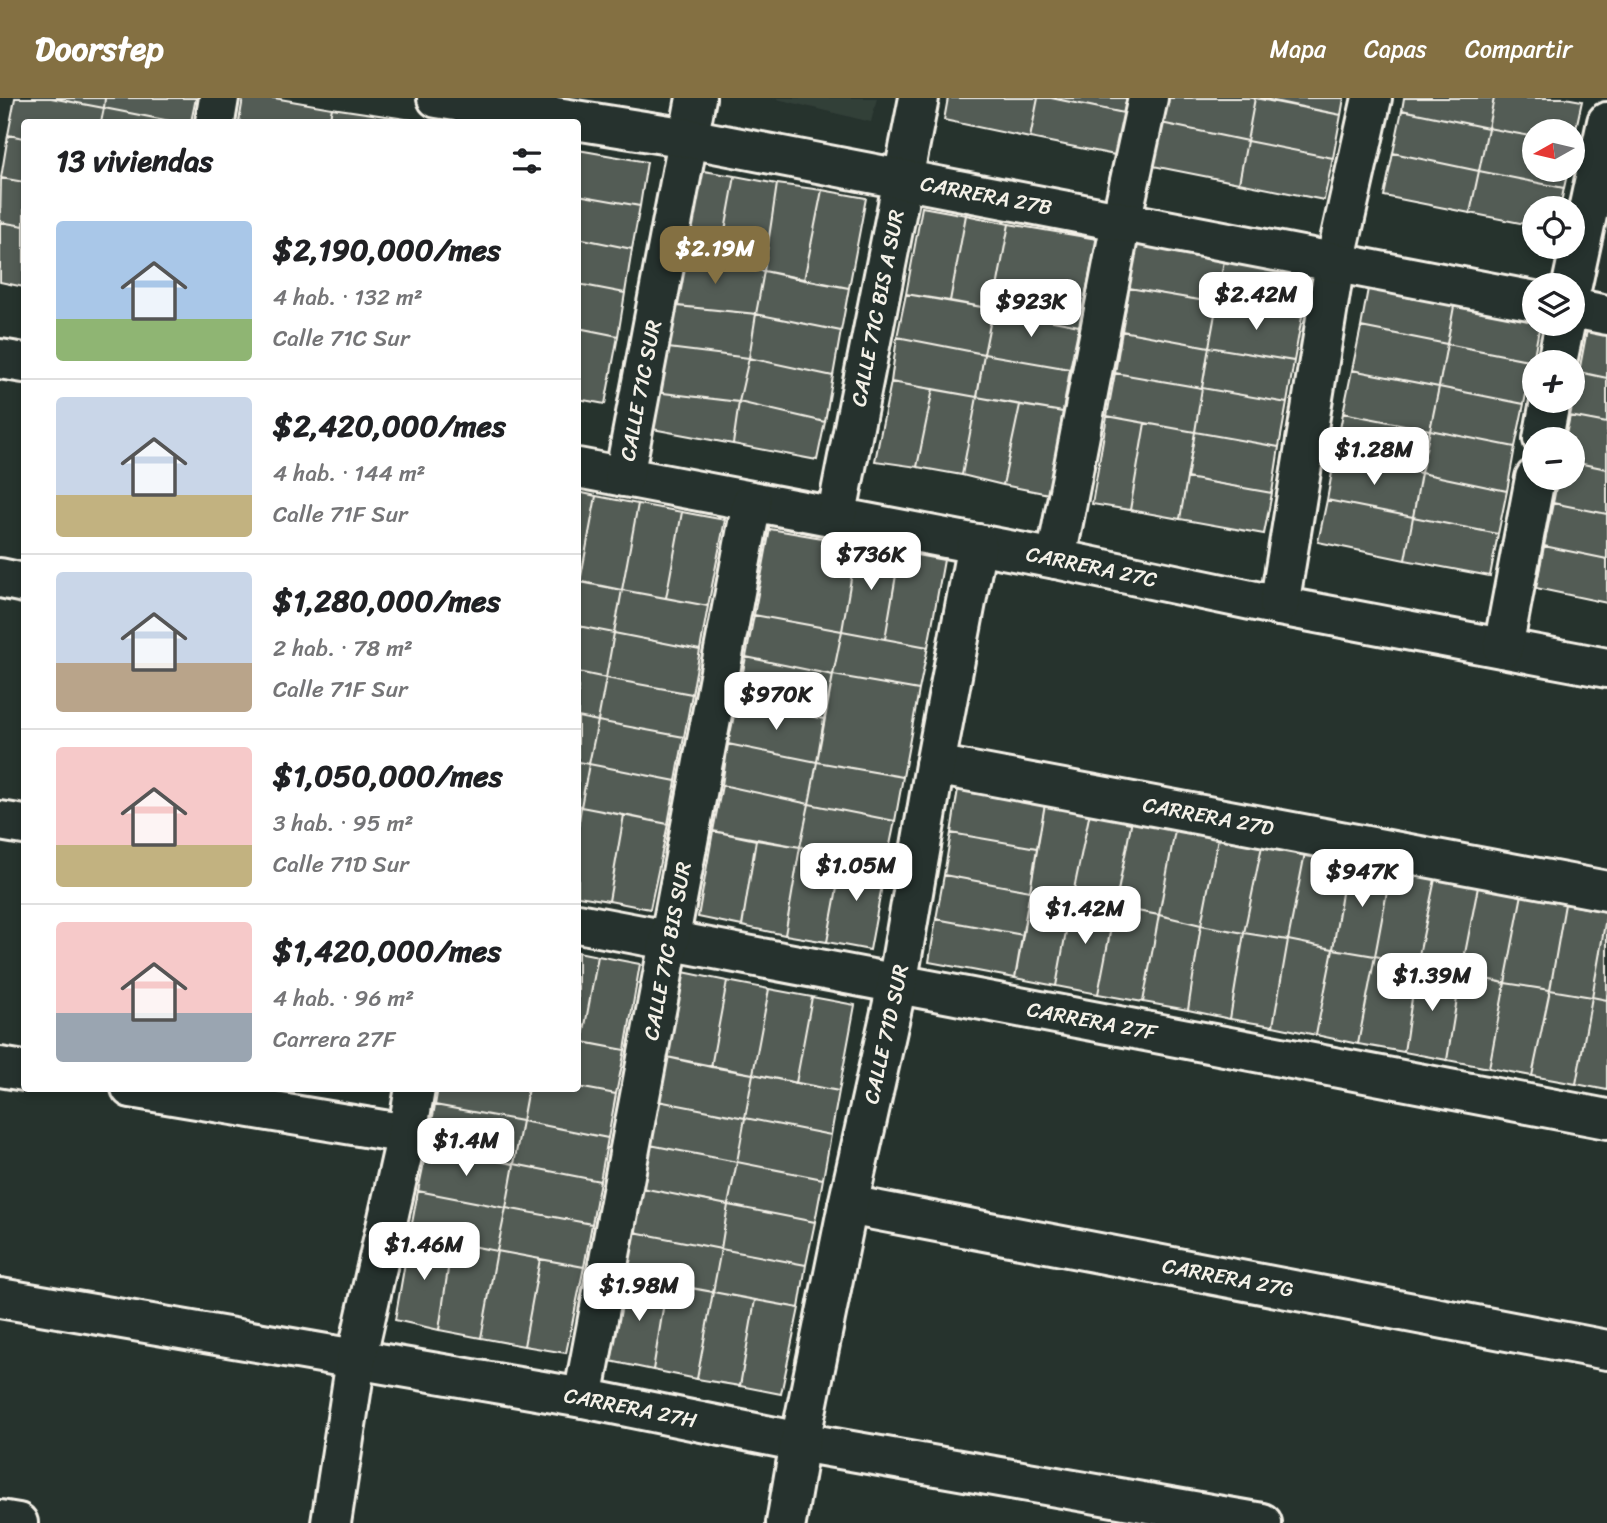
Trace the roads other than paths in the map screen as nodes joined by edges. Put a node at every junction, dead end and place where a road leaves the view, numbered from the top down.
1 (219, 98) edge
2 (696, 98) edge
3 (919, 98) edge
4 (1148, 98) edge
5 (1372, 98) edge
6 (445, 105) edge
7 (216, 119) edge
8 (548, 119) edge
9 (1607, 122) edge
10 (581, 123) edge
11 (688, 138) junction
12 (903, 179) junction
13 (1121, 222) junction
14 (1335, 263) junction
15 (1576, 273) edge
16 (1522, 299) edge
17 (1585, 310) edge
18 (1607, 315) edge
19 (0, 359) edge
20 (21, 362) edge
21 (581, 469) edge
22 (624, 477) junction
23 (1533, 490) edge
24 (752, 502) junction
25 (836, 518) junction
26 (976, 544) junction
27 (1056, 559) junction
28 (0, 578) edge
29 (21, 582) edge
30 (1279, 606) junction
31 (1503, 648) junction
32 (1607, 668) edge
33 (934, 765) junction
34 (0, 821) edge
35 (21, 824) edge
36 (1607, 891) edge
37 (581, 924) edge
38 (670, 943) junction
39 (897, 985) junction
40 (0, 1067) edge
41 (21, 1070) edge
42 (155, 1092) edge
43 (414, 1092) edge
44 (1607, 1119) edge
45 (407, 1134) junction
46 (848, 1205) junction
47 (0, 1298) edge
48 (1607, 1350) edge
49 (356, 1360) junction
50 (583, 1398) junction
51 (800, 1442) junction
52 (0, 1520) edge
53 (18, 1523) edge
54 (331, 1523) edge
55 (786, 1523) edge
56 (1262, 1523) edge

1 - 7 street
2 - 11 street, CALLE 71C SUR
3 - 12 street, CALLE 71C BIS A SUR
4 - 13 street
5 - 14 street
6 - 8 street, CARRERA 27B
9 - 15 street
10 - 11 street, CARRERA 27B
11 - 12 street, CARRERA 27B
11 - 22 street, CALLE 71C SUR
12 - 13 street, CARRERA 27B
12 - 25 street, CALLE 71C BIS A SUR
13 - 14 street, CARRERA 27B
13 - 27 street
14 - 16 street, CARRERA 27B
14 - 30 street
17 - 18 street
19 - 20 street
21 - 22 street, CARRERA 27C
22 - 24 street, CARRERA 27C
23 - 31 street
24 - 25 street, CARRERA 27C
24 - 38 street, CALLE 71C BIS SUR
25 - 26 street, CARRERA 27C
26 - 27 street, CARRERA 27C
26 - 33 street, CALLE 71D SUR
27 - 30 street, CARRERA 27C
28 - 29 street
30 - 31 street, CARRERA 27C
31 - 32 street, CARRERA 27C
33 - 36 street, CARRERA 27D
33 - 39 street, CALLE 71D SUR
34 - 35 street
37 - 38 street, CARRERA 27F
38 - 39 street, CARRERA 27F
38 - 50 street, CALLE 71C BIS SUR
39 - 44 street, CARRERA 27F
39 - 46 street, CALLE 71D SUR
40 - 41 street
42 - 45 street
43 - 45 street
45 - 49 street
46 - 48 street, CARRERA 27G
46 - 51 street, CALLE 71D SUR
47 - 49 street, CARRERA 27H
49 - 50 street, CARRERA 27H
49 - 54 street
50 - 51 street, CARRERA 27H
51 - 55 street, CALLE 71D SUR
51 - 56 street, CARRERA 27H
52 - 53 street

